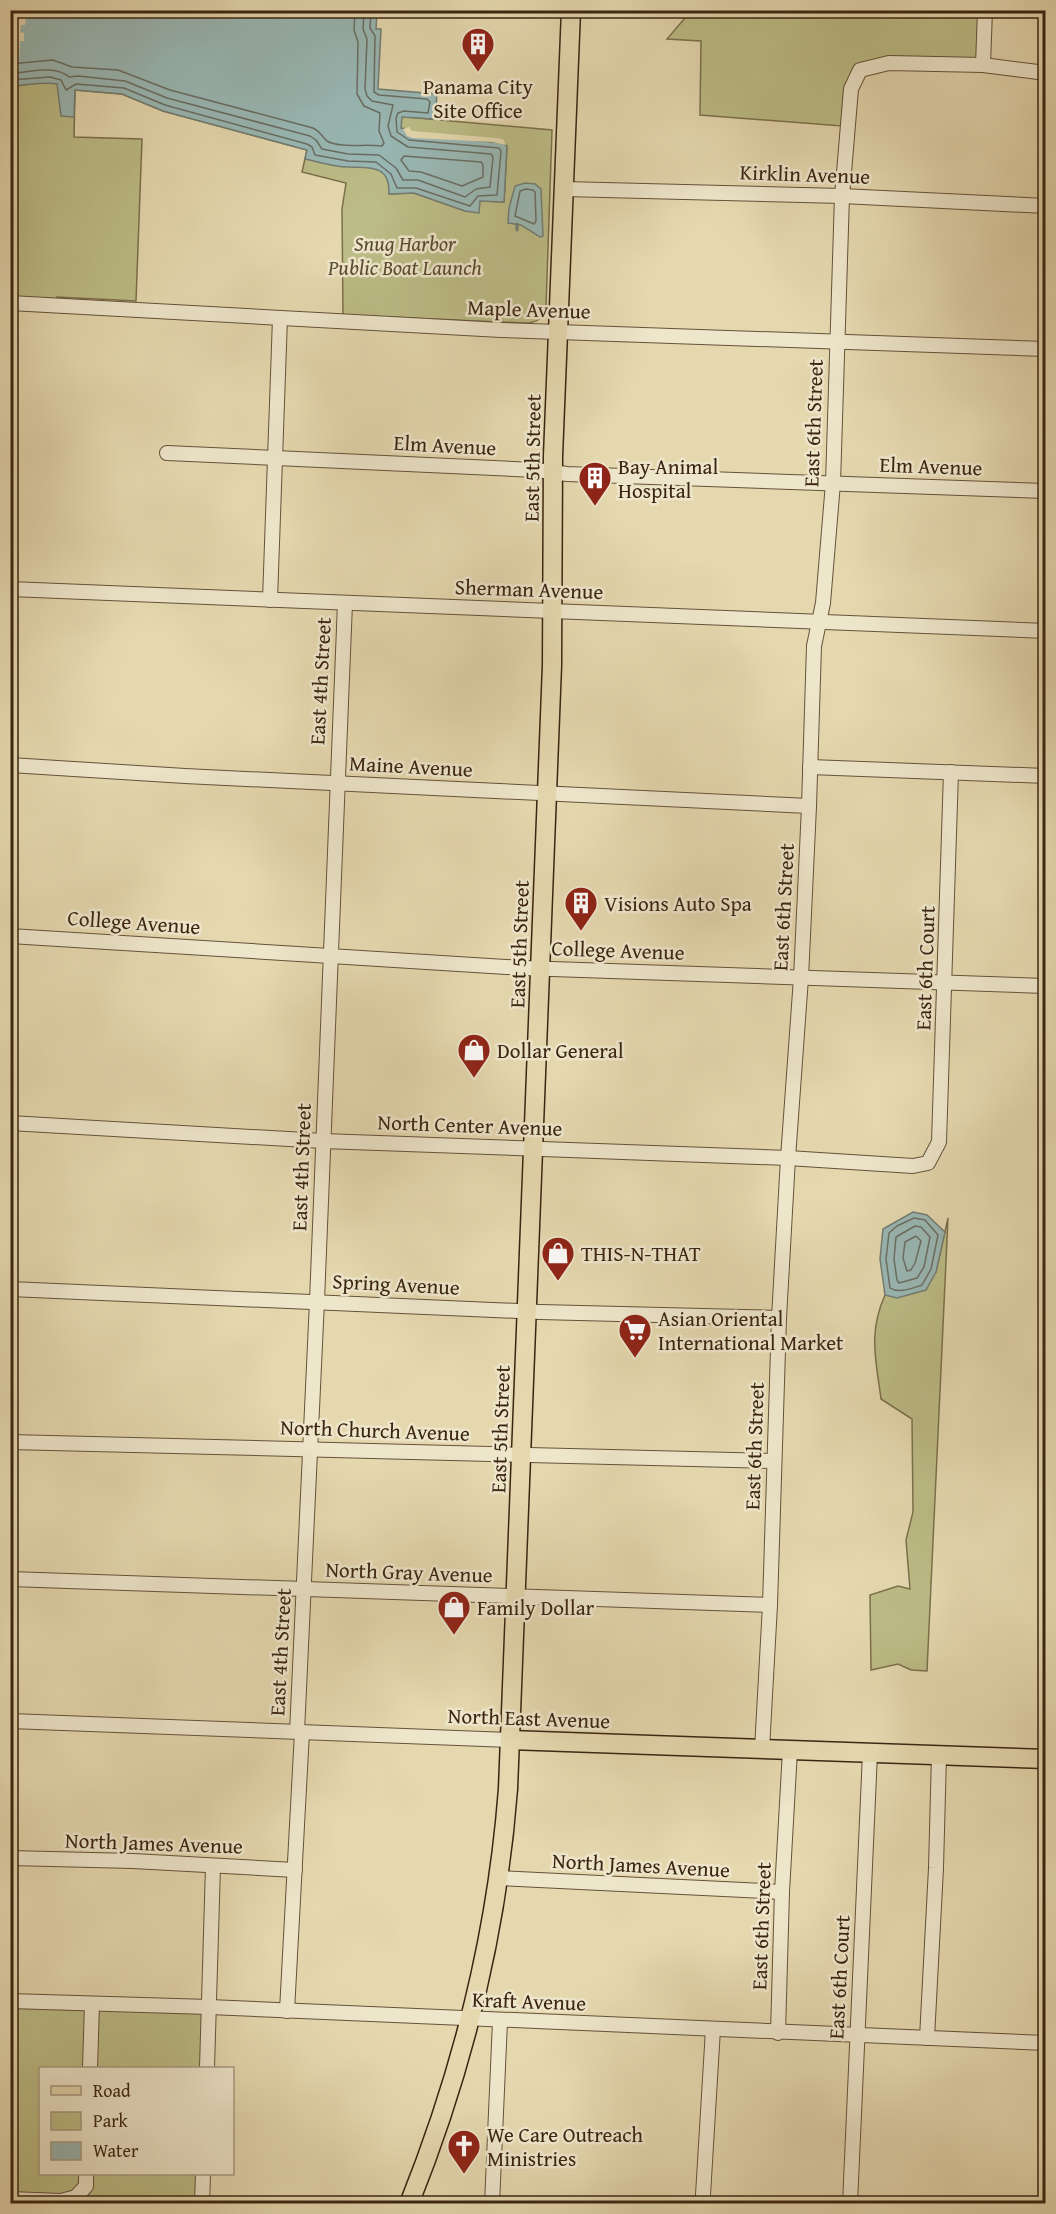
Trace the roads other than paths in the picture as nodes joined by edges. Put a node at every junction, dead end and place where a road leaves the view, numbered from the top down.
1 (571, 10) edge
2 (985, 10) edge
3 (983, 65) junction
4 (1046, 72) edge
5 (564, 189) junction
6 (842, 196) junction
7 (1046, 206) edge
8 (10, 303) edge
9 (280, 318) junction
10 (558, 332) junction
11 (837, 341) junction
12 (1046, 349) edge
13 (167, 453) dead end
14 (274, 458) junction
15 (553, 472) junction
16 (833, 483) junction
17 (1046, 491) edge
18 (10, 589) edge
19 (270, 600) junction
20 (345, 603) junction
21 (554, 611) junction
22 (819, 622) junction
23 (1046, 631) edge
24 (10, 765) edge
25 (810, 767) junction
26 (951, 772) junction
27 (1046, 776) edge
28 (336, 783) junction
29 (547, 793) junction
30 (810, 806) junction
31 (10, 936) edge
32 (332, 956) junction
33 (541, 968) junction
34 (801, 978) junction
35 (946, 983) junction
36 (1046, 986) edge
37 (10, 1123) edge
38 (323, 1141) junction
39 (534, 1148) junction
40 (788, 1158) junction
41 (928, 1163) joint
42 (10, 1289) edge
43 (317, 1301) junction
44 (527, 1311) junction
45 (779, 1318) junction
46 (10, 1442) edge
47 (310, 1449) junction
48 (522, 1454) junction
49 (774, 1461) junction
50 (10, 1579) edge
51 (305, 1589) junction
52 (516, 1597) junction
53 (770, 1605) junction
54 (10, 1721) edge
55 (299, 1732) junction
56 (510, 1740) junction
57 (762, 1749) junction
58 (790, 1750) junction
59 (870, 1753) junction
60 (939, 1755) junction
61 (1046, 1759) edge
62 (10, 1858) edge
63 (213, 1866) junction
64 (295, 1870) junction
65 (499, 1878) junction
66 (782, 1892) junction
67 (10, 2001) edge
68 (92, 2004) junction
69 (208, 2007) junction
70 (287, 2011) junction
71 (471, 2020) junction
72 (500, 2021) junction
73 (713, 2029) junction
74 (778, 2033) junction
75 (857, 2035) junction
76 (927, 2038) junction
77 (1046, 2043) edge
78 (90, 2067) edge
79 (207, 2067) edge
80 (86, 2175) edge
81 (203, 2175) edge
82 (703, 2195) dead end
83 (10, 2199) edge
84 (202, 2204) edge
85 (409, 2204) edge
86 (492, 2204) edge
87 (850, 2204) edge

1 - 5 main road, East 5th Street
2 - 3 street
3 - 4 street
3 - 6 street, East 6th Street
5 - 6 street, Kirklin Avenue
5 - 10 main road, East 5th Street
6 - 7 street, Kirklin Avenue
6 - 11 street, East 6th Street
8 - 9 street, Maple Avenue
9 - 10 street, Maple Avenue
9 - 14 street
10 - 11 street, Maple Avenue
10 - 15 main road, East 5th Street
11 - 12 street, Maple Avenue
11 - 16 street, East 6th Street
13 - 14 street, Elm Avenue
14 - 15 street, Elm Avenue
14 - 19 street
15 - 16 street, Elm Avenue
15 - 21 main road, East 5th Street
16 - 17 street, Elm Avenue
16 - 22 street, East 6th Street
18 - 19 street, Sherman Avenue
19 - 20 street, Sherman Avenue
20 - 21 street, Sherman Avenue
20 - 28 street, East 4th Street
21 - 22 street, Sherman Avenue
21 - 29 main road, East 5th Street
22 - 23 street, Sherman Avenue
22 - 25 street, East 6th Street
24 - 28 street, Maine Avenue
25 - 26 street
25 - 30 street, East 6th Street
26 - 27 street
26 - 35 street, East 6th Court
28 - 29 street, Maine Avenue
28 - 32 street, East 4th Street
29 - 30 street, Maine Avenue
29 - 33 main road, East 5th Street
30 - 34 street, East 6th Street
31 - 32 street, College Avenue
32 - 33 street, College Avenue
32 - 38 street, East 4th Street
33 - 34 street, College Avenue
33 - 39 main road, East 5th Street
34 - 35 street, College Avenue
34 - 40 street, East 6th Street
35 - 36 street, College Avenue
35 - 41 street, East 6th Court
37 - 38 street, North Center Avenue
38 - 39 street, North Center Avenue
38 - 43 street, East 4th Street
39 - 40 street, North Center Avenue
39 - 44 main road, East 5th Street
40 - 41 street, North Center Avenue
40 - 45 street, East 6th Street
42 - 43 street, Spring Avenue
43 - 44 street, Spring Avenue
43 - 47 street, East 4th Street
44 - 45 street, Spring Avenue
44 - 48 main road, East 5th Street
45 - 49 street, East 6th Street
46 - 47 street, North Church Avenue
47 - 48 street, North Church Avenue
47 - 51 street, East 4th Street
48 - 49 street, North Church Avenue
48 - 52 main road, East 5th Street
49 - 53 street, East 6th Street
50 - 51 street, North Gray Avenue
51 - 52 street, North Gray Avenue
51 - 55 street, East 4th Street
52 - 53 street, North Gray Avenue
52 - 56 main road, East 5th Street
53 - 57 street, East 6th Street
54 - 55 street, North East Avenue
55 - 56 street, North East Avenue
55 - 64 street, East 4th Street
56 - 57 main road, North East Avenue
56 - 65 main road, East 5th Street
57 - 58 main road, North East Avenue
58 - 59 main road, North East Avenue
58 - 66 street, East 6th Street
59 - 60 main road, North East Avenue
59 - 75 street, East 6th Court
60 - 61 main road, North East Avenue
60 - 76 street
62 - 63 street, North James Avenue
63 - 64 street, North James Avenue
63 - 69 street
64 - 70 street, East 4th Street
65 - 66 street, North James Avenue
65 - 71 main road, East 5th Street
66 - 74 street, East 6th Street
67 - 68 street, Kraft Avenue
68 - 69 street, Kraft Avenue
68 - 78 street
69 - 70 street, Kraft Avenue
69 - 79 street
70 - 71 street, Kraft Avenue
71 - 72 street, Kraft Avenue
71 - 85 main road, East 5th Street
72 - 73 street, Kraft Avenue
72 - 86 street
73 - 74 street, Kraft Avenue
73 - 82 street
74 - 75 street, Kraft Avenue
75 - 76 street, Kraft Avenue
75 - 87 street, East 6th Court
76 - 77 street, Kraft Avenue
80 - 83 street
81 - 84 street

